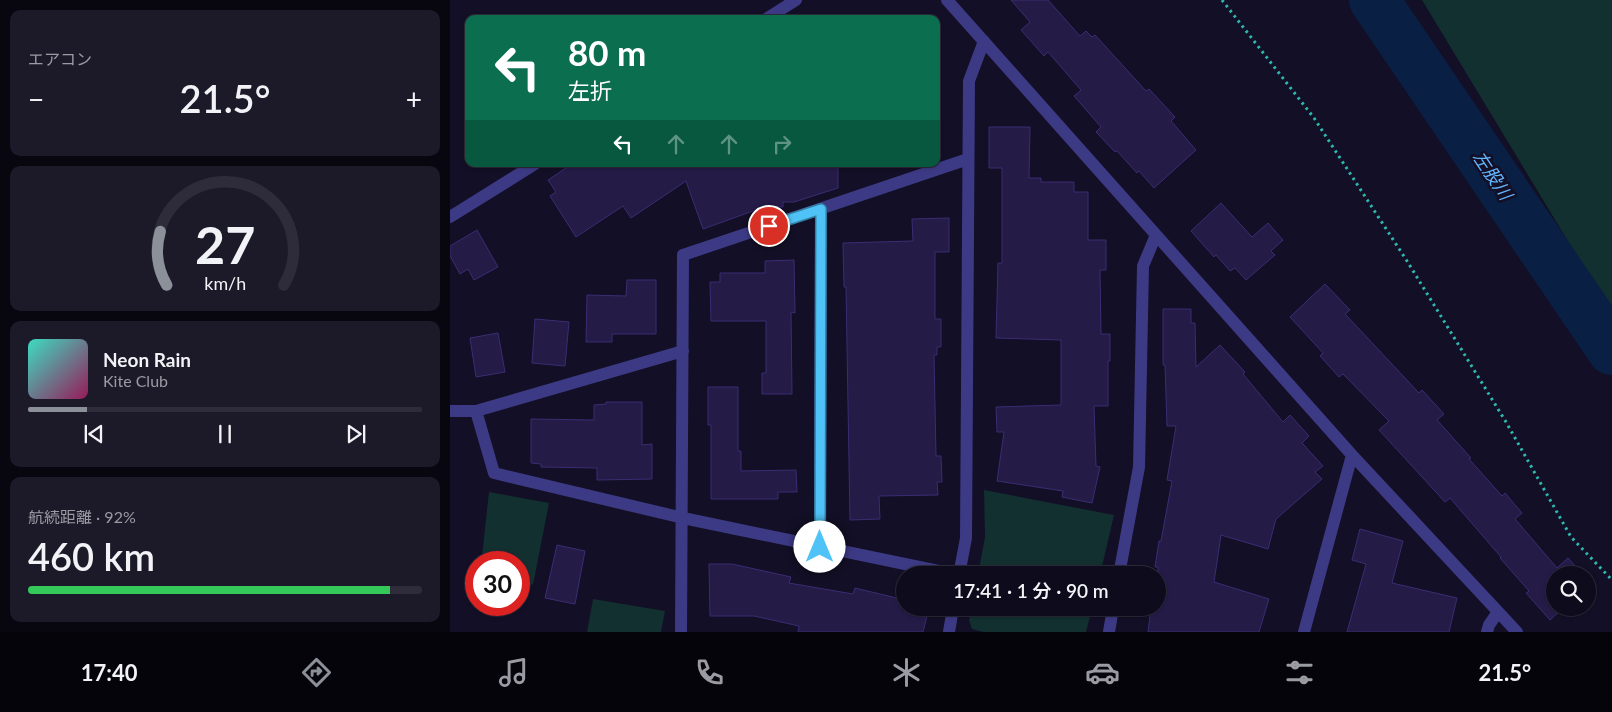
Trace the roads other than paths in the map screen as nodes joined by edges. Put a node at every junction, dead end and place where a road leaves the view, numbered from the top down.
1 (796, 0) edge
2 (947, 0) edge
3 (772, 15) edge
4 (984, 42) junction
5 (968, 159) junction
6 (530, 167) edge
7 (821, 209) junction
8 (450, 217) edge
9 (1156, 236) junction
10 (683, 351) junction
11 (450, 411) edge
12 (476, 412) junction
13 (1352, 455) junction
14 (683, 518) junction
15 (820, 547) junction
16 (914, 566) edge
17 (961, 566) edge
18 (1121, 566) edge
19 (1498, 612) junction
20 (952, 616) edge
21 (1112, 616) edge
22 (681, 632) edge
23 (949, 632) edge
24 (1109, 632) edge
25 (1304, 632) edge
26 (1487, 632) edge
27 (1517, 632) edge

1 - 3 street
2 - 4 street
4 - 5 street
4 - 9 street
5 - 7 street
5 - 17 street
6 - 8 street
7 - 10 street
7 - 15 street
9 - 13 street
9 - 18 street
10 - 12 street
10 - 14 street
11 - 12 street
12 - 14 street
13 - 19 street
13 - 25 street
14 - 15 street
14 - 22 street
15 - 16 street
19 - 26 street
19 - 27 street
20 - 23 street
21 - 24 street

